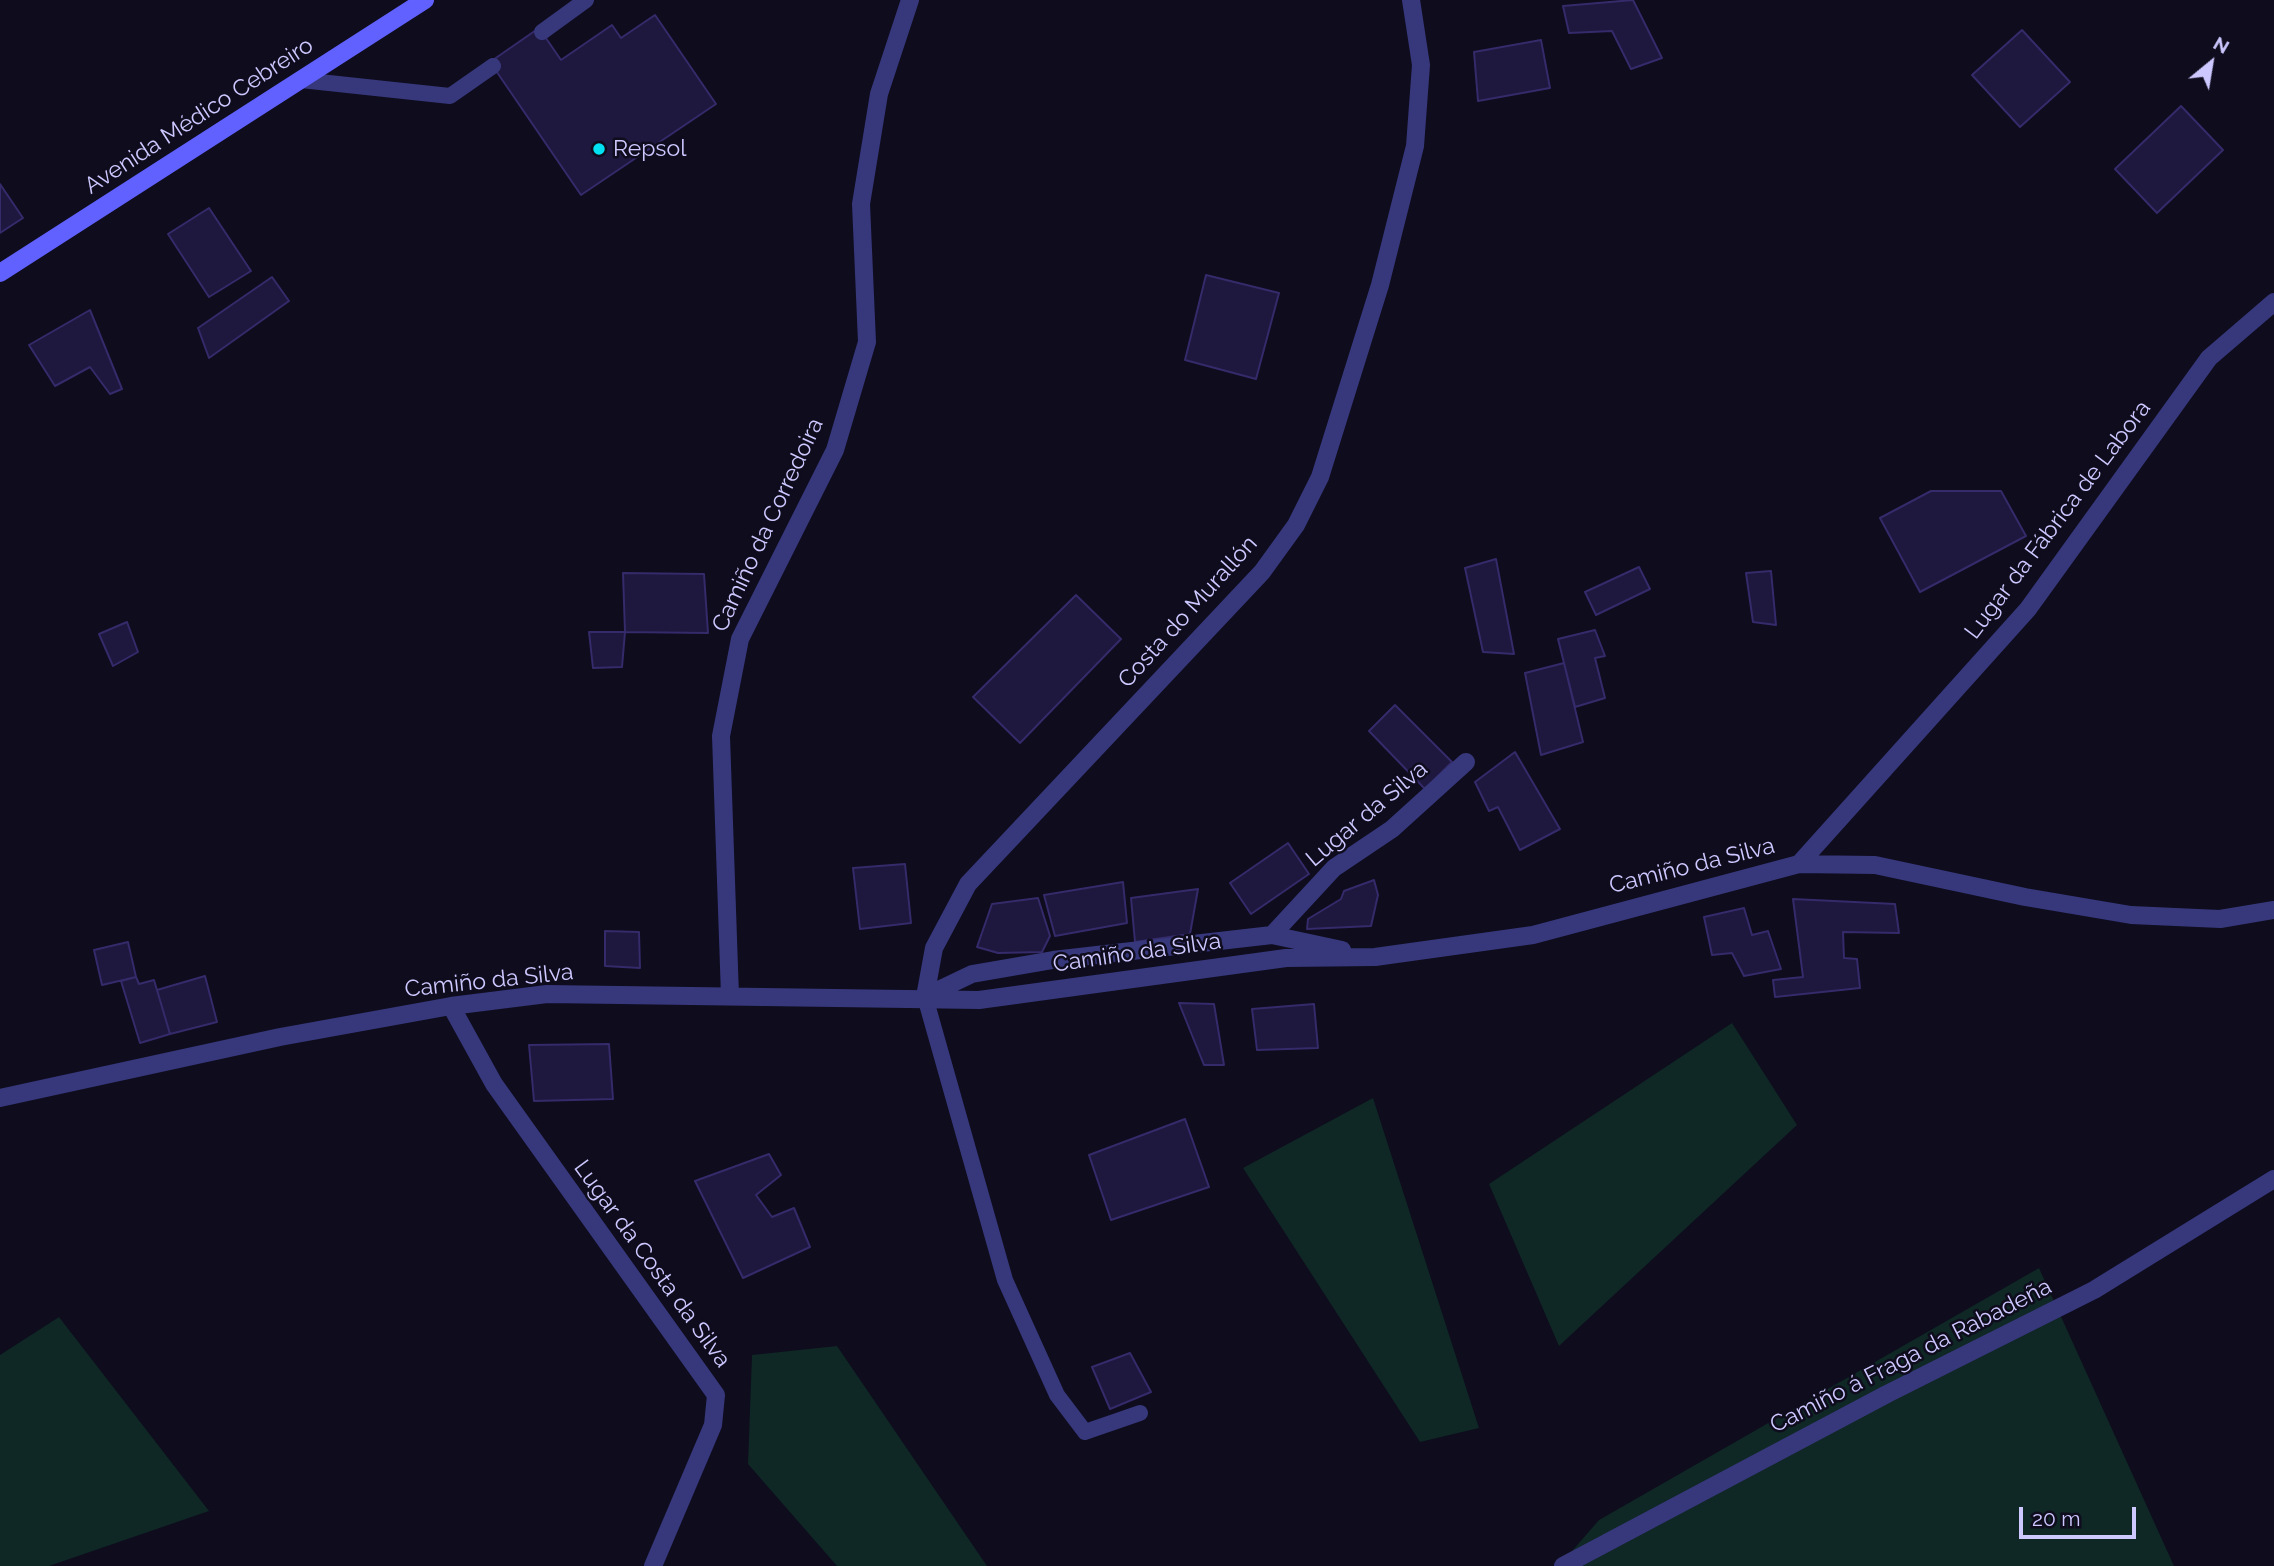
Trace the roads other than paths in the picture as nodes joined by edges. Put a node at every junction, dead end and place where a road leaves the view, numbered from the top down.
1 (425, 0) edge
2 (586, 0) edge
3 (910, 0) edge
4 (1411, 0) edge
5 (542, 32) dead end
6 (493, 66) dead end
7 (300, 80) junction
8 (0, 273) edge
9 (2274, 302) edge
10 (1466, 762) dead end
11 (1799, 864) junction
12 (2274, 910) edge
13 (1272, 935) junction
14 (1375, 957) junction
15 (730, 996) junction
16 (925, 997) junction
17 (451, 1006) junction
18 (0, 1098) edge
19 (2274, 1179) edge
20 (1140, 1413) dead end
21 (653, 1566) edge
22 (1563, 1566) edge

1 - 7 main road, Avenida Médico Cebreiro
2 - 5 lane
3 - 15 street, Camiño da Corredoira
4 - 16 street, Costa do Murallón
6 - 7 lane
7 - 8 main road, Avenida Médico Cebreiro
9 - 11 street, Lugar da Fábrica de Labora
10 - 13 street, Lugar da Silva
11 - 12 street, Camiño da Silva
11 - 14 street, Camiño da Silva
13 - 14 street
13 - 16 street
14 - 16 street, Camiño da Silva
15 - 16 street, Camiño da Silva
15 - 17 street, Camiño da Silva
16 - 20 lane
17 - 18 street, Camiño da Silva
17 - 21 street, Lugar da Costa da Silva
19 - 22 street, Camiño á Fraga da Rabadeña

